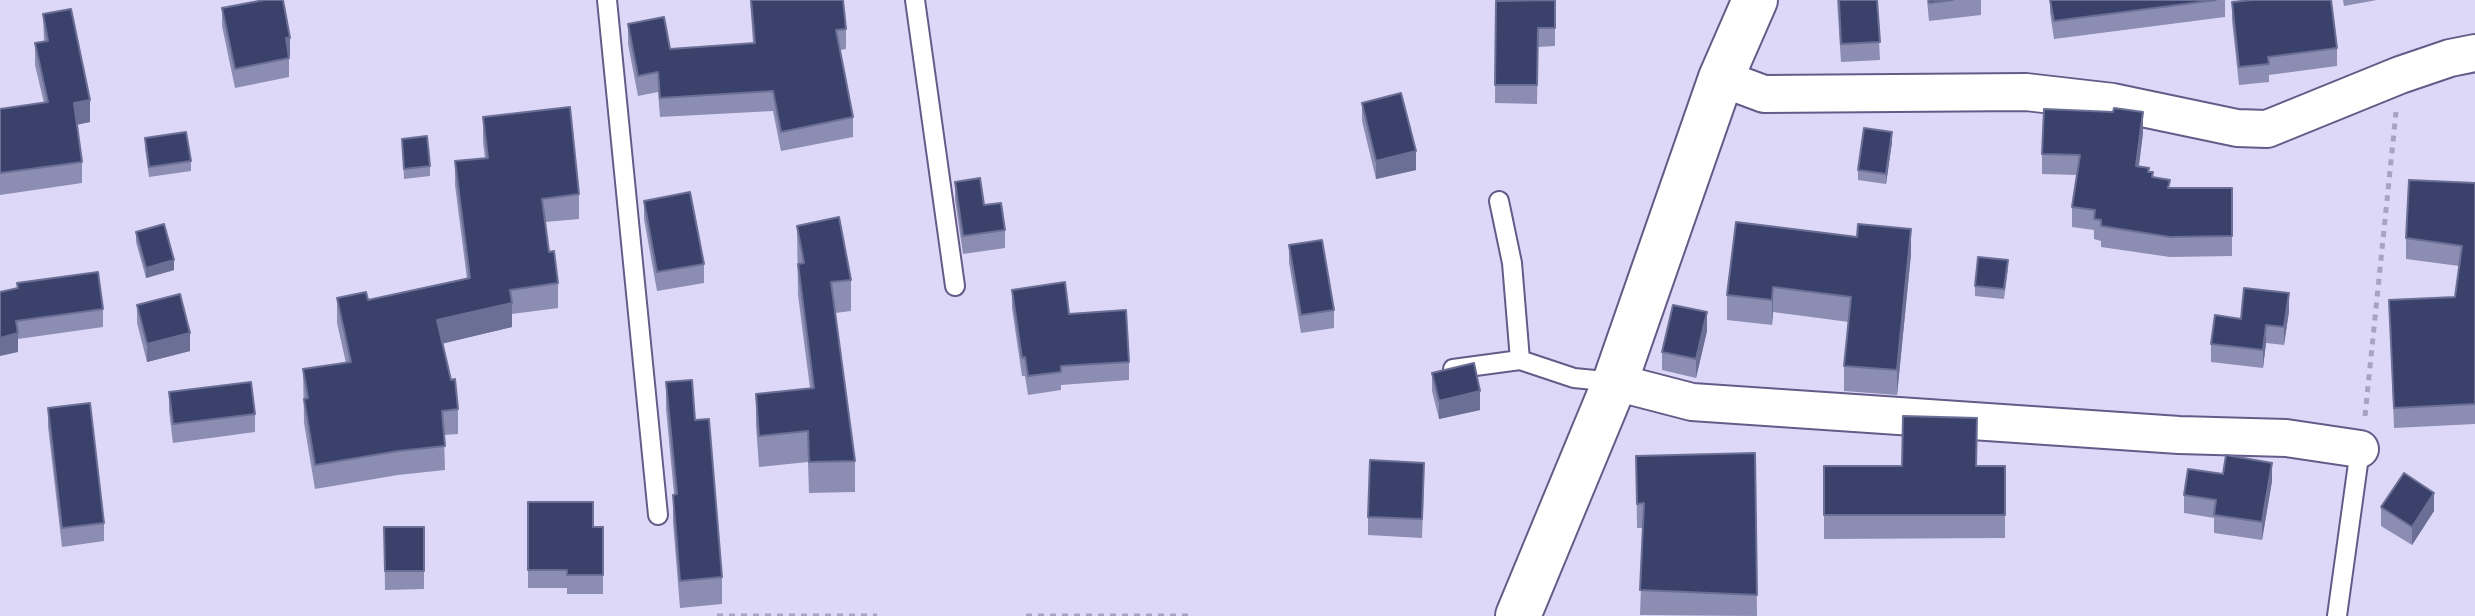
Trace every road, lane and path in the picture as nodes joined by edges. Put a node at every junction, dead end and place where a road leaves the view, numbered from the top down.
1 (607, 0) edge
2 (915, 0) edge
3 (1755, 0) edge
4 (2475, 53) edge
5 (2400, 75) junction
6 (1721, 78) junction
7 (1499, 201) dead end
8 (955, 286) dead end
9 (1520, 360) junction
10 (1438, 372) edge
11 (1615, 382) junction
12 (2360, 449) junction
13 (658, 515) dead end
14 (717, 616) edge
15 (877, 616) edge
16 (1026, 616) edge
17 (1191, 616) edge
18 (1518, 616) edge
19 (2337, 616) edge

1 - 13 lane
2 - 8 lane
3 - 6 main road
4 - 5 street
5 - 6 street
5 - 12 path
6 - 11 main road
7 - 9 lane
9 - 10 lane
9 - 11 lane
11 - 12 street
11 - 18 main road
12 - 19 lane
14 - 15 path
16 - 17 path

